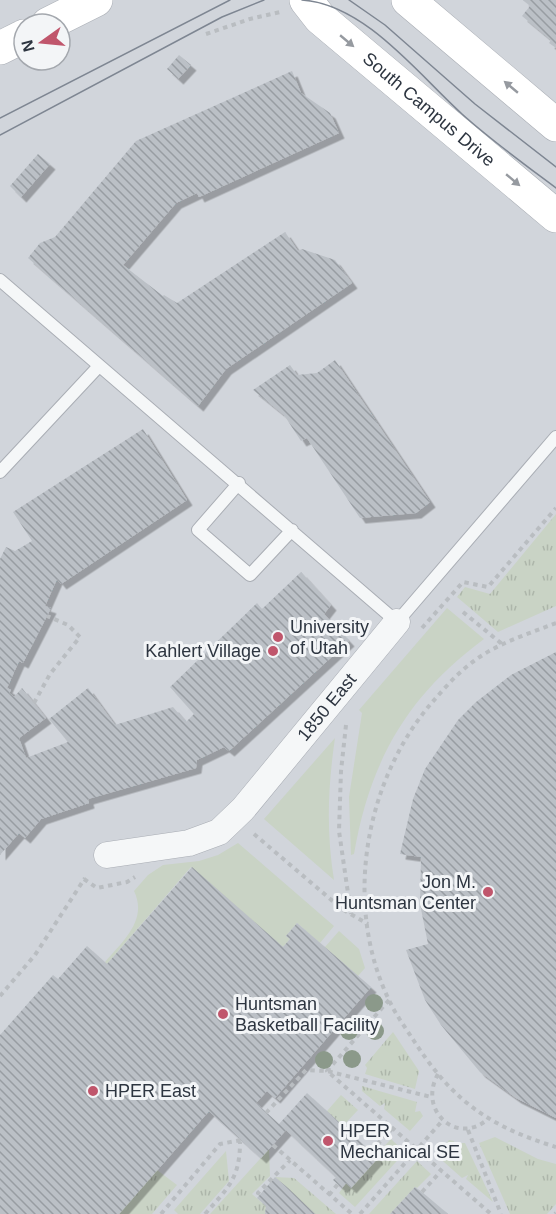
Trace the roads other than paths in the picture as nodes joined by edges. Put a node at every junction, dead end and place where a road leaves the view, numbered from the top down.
1 (408, 0) edge
2 (82, 3) edge
3 (295, 6) edge
4 (67, 12) edge
5 (556, 125) edge
6 (556, 216) edge
7 (0, 280) edge
8 (99, 366) junction
9 (556, 437) edge
10 (0, 472) edge
11 (239, 483) junction
12 (292, 530) junction
13 (397, 622) junction
14 (107, 855) dead end

5 -> 1 street
2 - 4 street
3 -> 6 street, South Campus Drive
7 - 8 lane
8 - 10 lane
8 - 11 lane
9 - 13 lane, 1850 East
11 - 12 lane
11 - 12 lane
12 - 13 lane
13 - 14 street, 1850 East

